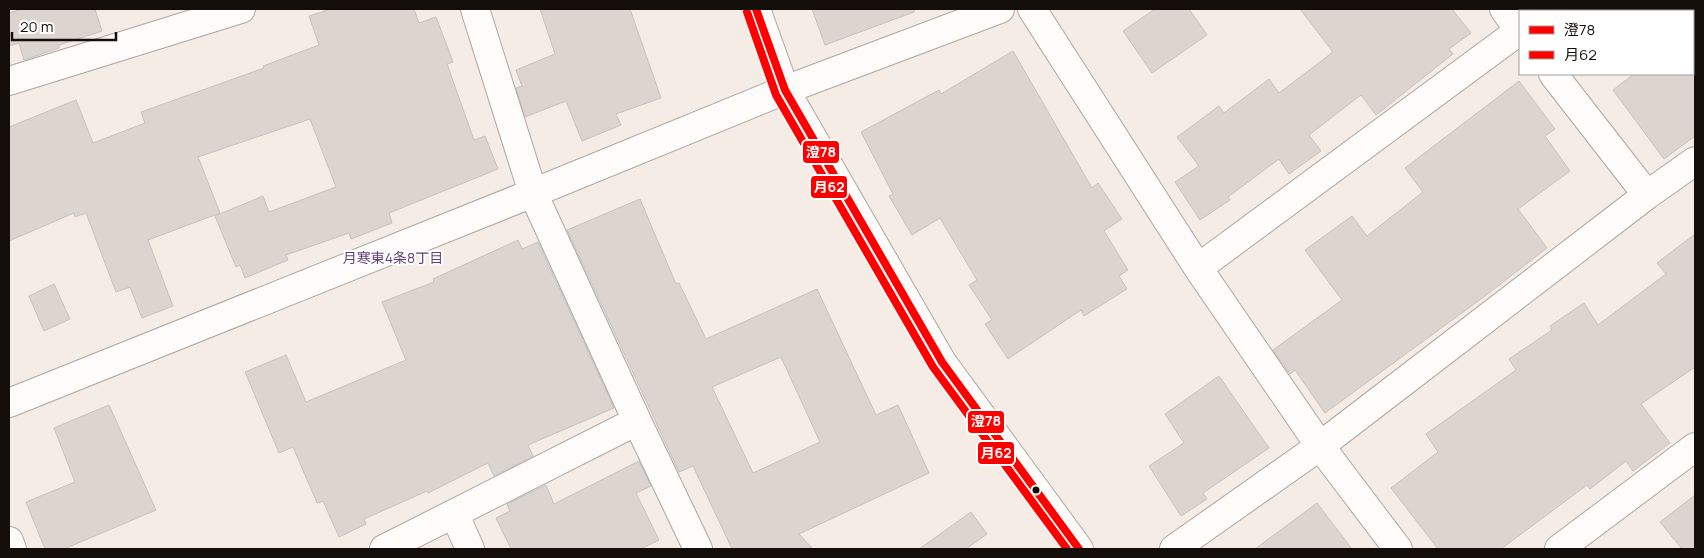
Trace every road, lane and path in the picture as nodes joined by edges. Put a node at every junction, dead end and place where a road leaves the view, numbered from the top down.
1 (241, 9) edge
2 (475, 9) edge
3 (756, 9) edge
4 (1000, 9) edge
5 (1032, 9) edge
6 (1504, 9) edge
7 (1519, 30) edge
8 (1519, 32) edge
9 (1554, 75) edge
10 (9, 81) edge
11 (785, 90) junction
12 (1695, 161) edge
13 (534, 193) junction
14 (1646, 195) junction
15 (1198, 268) junction
16 (9, 403) edge
17 (637, 421) junction
18 (1320, 446) junction
19 (1695, 447) edge
20 (455, 514) junction
21 (9, 541) edge
22 (12, 549) edge
23 (384, 549) edge
24 (470, 549) edge
25 (698, 549) edge
26 (1079, 549) edge
27 (1174, 549) edge
28 (1398, 549) edge
29 (1560, 549) edge

1 - 10 street
2 - 13 street
3 - 11 street
4 - 11 street
5 - 15 street
6 - 7 street
8 - 15 street
9 - 14 street
11 - 13 street
11 - 26 street
12 - 14 street
13 - 16 street
13 - 17 street
14 - 18 street
15 - 18 street
17 - 20 street
17 - 25 street
18 - 27 street
18 - 28 street
19 - 29 street
20 - 23 street
20 - 24 street
21 - 22 street

